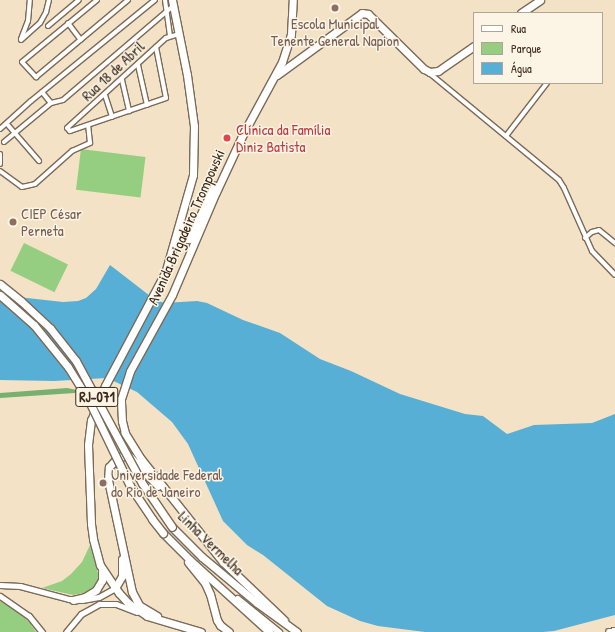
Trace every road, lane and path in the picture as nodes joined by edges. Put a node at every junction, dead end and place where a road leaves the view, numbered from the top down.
1 (30, 0) edge
2 (49, 0) edge
3 (79, 0) edge
4 (97, 0) edge
5 (128, 0) edge
6 (155, 0) edge
7 (165, 0) edge
8 (293, 0) edge
9 (540, 0) edge
10 (172, 3) edge
11 (167, 10) junction
12 (522, 12) edge
13 (68, 23) junction
14 (48, 26) dead end
15 (179, 34) junction
16 (170, 35) junction
17 (81, 40) junction
18 (156, 47) junction
19 (473, 47) edge
20 (138, 65) junction
21 (433, 71) junction
22 (277, 75) junction
23 (122, 80) junction
24 (438, 80) junction
25 (546, 84) edge
26 (42, 92) junction
27 (106, 95) junction
28 (52, 103) junction
29 (147, 105) junction
30 (129, 111) junction
31 (112, 117) junction
32 (7, 124) junction
33 (88, 125) junction
34 (0, 129) edge
35 (15, 134) junction
36 (506, 136) junction
37 (4, 142) dead end
38 (0, 154) edge
39 (39, 161) dead end
40 (0, 164) edge
41 (227, 167) junction
42 (0, 171) edge
43 (183, 209) junction
44 (585, 238) junction
45 (615, 243) edge
46 (615, 275) edge
47 (0, 284) edge
48 (0, 295) edge
49 (174, 501) junction
50 (119, 532) junction
51 (177, 548) junction
52 (100, 565) junction
53 (216, 582) junction
54 (0, 585) edge
55 (115, 588) junction
56 (0, 596) edge
57 (73, 600) junction
58 (147, 616) junction
59 (169, 623) junction
60 (615, 631) edge
61 (42, 632) edge
62 (66, 632) edge
63 (202, 632) edge
64 (229, 632) edge
65 (269, 632) edge
66 (279, 632) edge
67 (297, 632) edge
68 (609, 632) edge

1 - 2 street
3 - 14 street
4 - 13 street
5 - 17 street
6 - 26 street
7 - 11 street
8 - 22 highway, Avenida Brigadeiro Trompowski
9 - 12 highway
10 - 11 street
10 - 15 highway, Avenida Brigadeiro Trompowski
11 - 16 street
11 - 28 street
13 - 17 street
13 - 17 street
15 - 16 street
15 - 43 highway, Avenida Brigadeiro Trompowski
16 - 18 street, Rua 18 de Abril
18 - 20 street, Rua 18 de Abril
18 - 29 street
19 - 21 highway
20 - 23 street, Rua 18 de Abril
20 - 29 street
21 - 22 highway
21 - 24 street
21 - 24 street
22 - 41 highway, Avenida Brigadeiro Trompowski
23 - 27 street, Rua 18 de Abril
23 - 30 street
24 - 36 street
25 - 36 street
26 - 28 street
26 - 32 street
27 - 31 street
27 - 33 street, Rua 18 de Abril
28 - 35 street
29 - 30 street
30 - 31 street
31 - 33 street
32 - 34 street
32 - 35 street
33 - 42 street
35 - 37 street
35 - 39 street
36 - 44 street
38 - 40 street
41 - 43 highway
41 - 49 highway, Avenida Brigadeiro Trompowski
43 - 52 highway, Avenida Brigadeiro Trompowski
44 - 45 street
44 - 46 street
47 - 67 highway, Linha Vermelha / RJ-071, bridge
48 - 51 highway, Linha Vermelha / RJ-071, bridge
49 - 50 highway
49 - 67 highway, Linha Vermelha
50 - 55 highway
50 - 59 highway
51 - 53 highway, Linha Vermelha / RJ-071
51 - 64 highway
52 - 55 highway, Avenida Brigadeiro Trompowski
52 - 57 highway
53 - 65 highway, Linha Vermelha / RJ-071
53 - 66 main road, Linha Vermelha
54 - 57 street
55 - 57 street
55 - 58 highway, Avenida Brigadeiro Trompowski
56 - 61 street
58 - 59 highway, Avenida Brigadeiro Trompowski
58 - 62 street
59 - 63 highway, Avenida Brigadeiro Trompowski
60 - 68 highway

